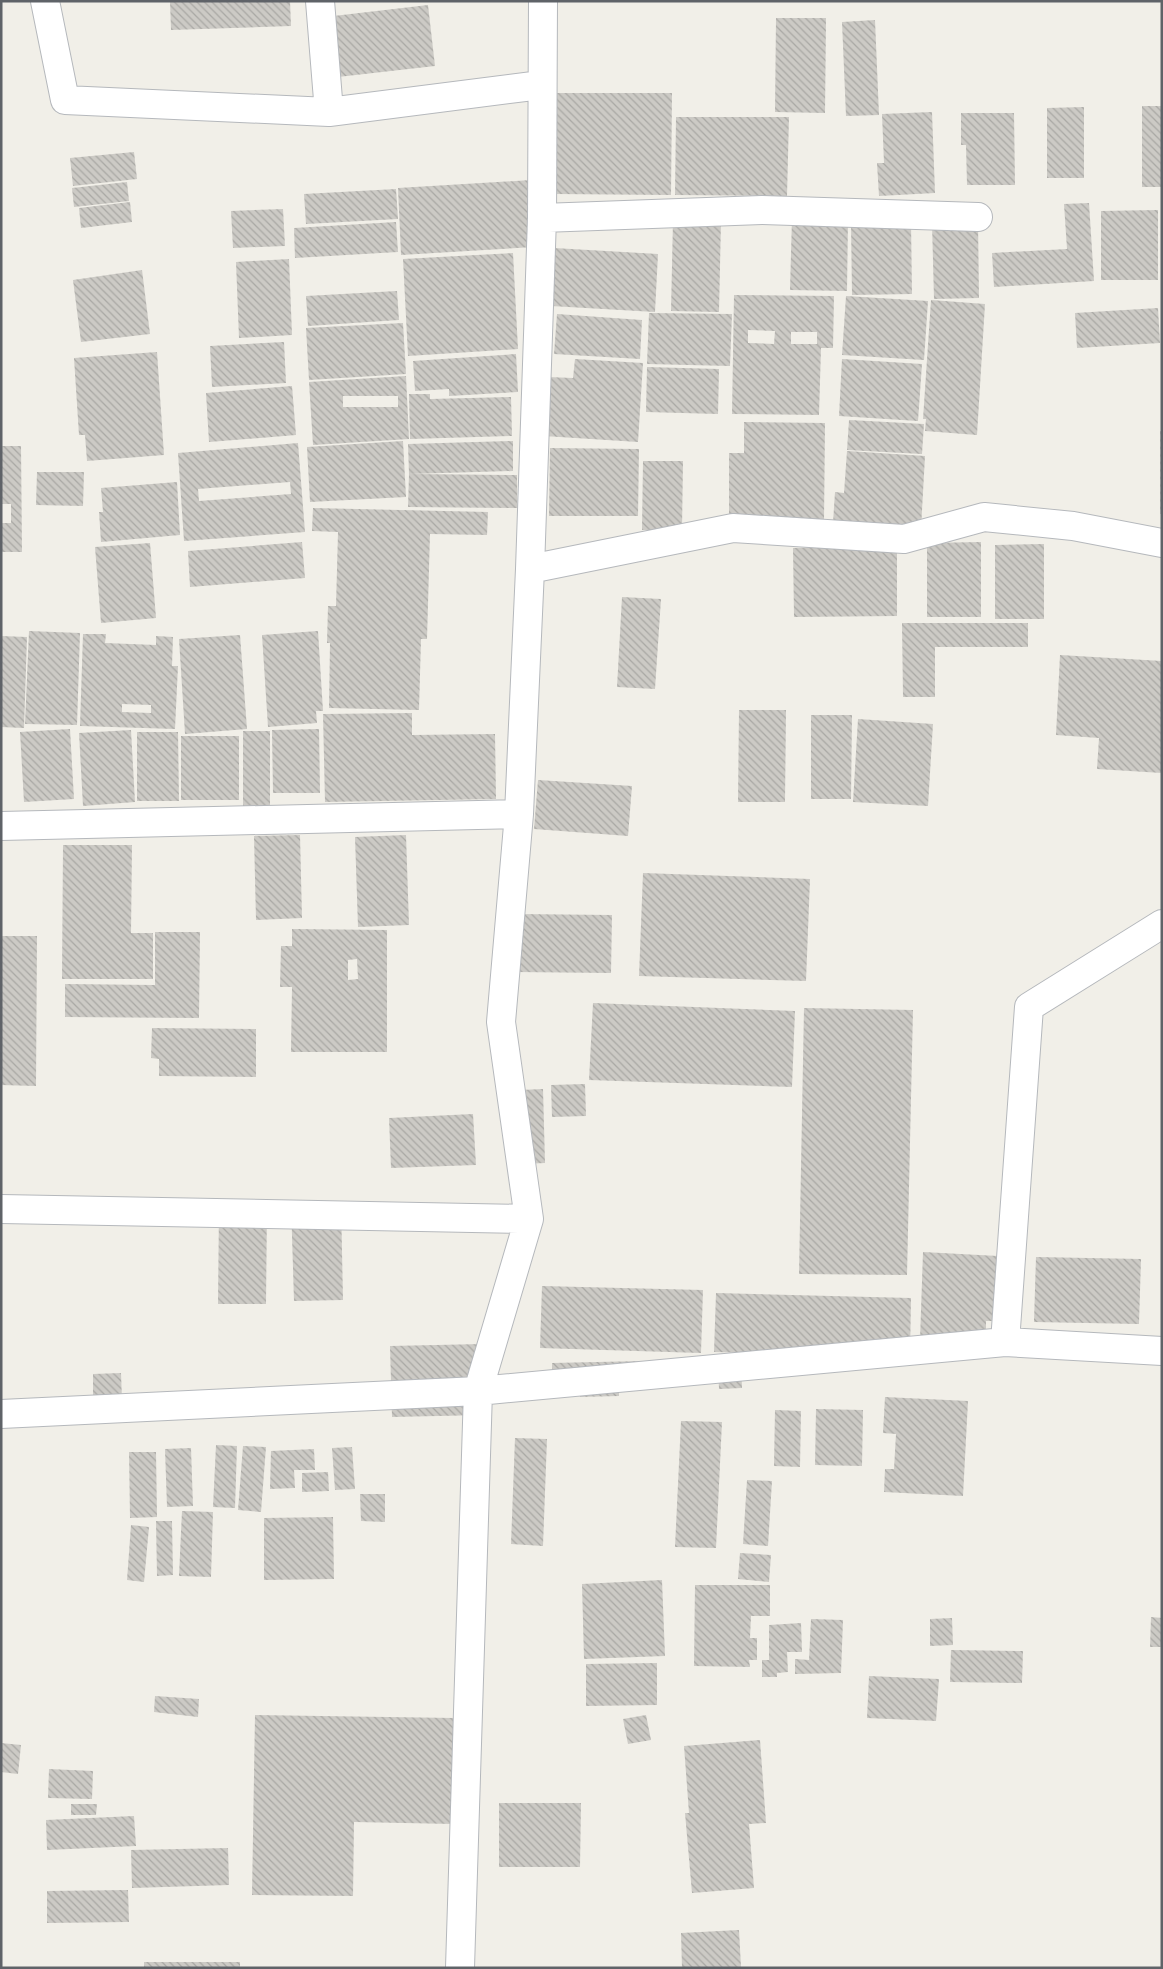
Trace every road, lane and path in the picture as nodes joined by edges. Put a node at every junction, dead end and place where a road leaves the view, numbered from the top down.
1 (45, 1) edge
2 (320, 1) edge
3 (543, 1) edge
4 (541, 85) junction
5 (329, 112) junction
6 (978, 217) dead end
7 (542, 218) junction
8 (1162, 543) edge
9 (530, 569) junction
10 (519, 814) junction
11 (1, 826) edge
12 (1162, 924) edge
13 (1, 1209) edge
14 (529, 1218) junction
15 (1005, 1342) junction
16 (1162, 1352) edge
17 (478, 1391) junction
18 (1, 1414) edge
19 (460, 1968) edge

1 - 5 street
2 - 5 street
3 - 4 street
4 - 5 street
4 - 7 street
6 - 7 street
7 - 9 street
8 - 9 street
9 - 10 street
10 - 11 street
10 - 14 street
12 - 15 street
13 - 14 street
14 - 17 street
15 - 16 street
15 - 17 street
17 - 18 street
17 - 19 street

